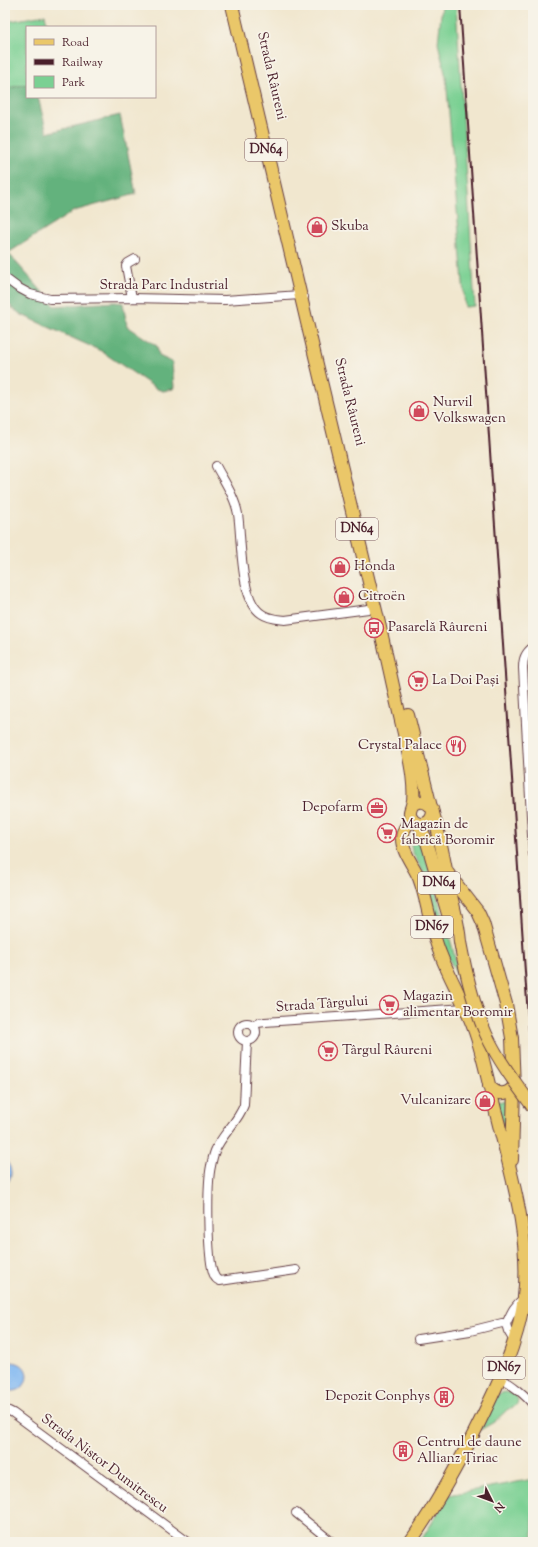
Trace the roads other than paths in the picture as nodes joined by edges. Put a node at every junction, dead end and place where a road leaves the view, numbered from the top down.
1 (232, 5) edge
2 (239, 5) edge
3 (135, 260) dead end
4 (300, 265) junction
5 (5, 278) edge
6 (300, 295) junction
7 (132, 298) junction
8 (313, 318) junction
9 (216, 466) dead end
10 (376, 608) junction
11 (533, 647) edge
12 (412, 805) junction
13 (432, 810) junction
14 (416, 821) junction
15 (533, 854) edge
16 (447, 872) junction
17 (460, 942) junction
18 (465, 1008) junction
19 (253, 1026) junction
20 (246, 1041) junction
21 (489, 1086) junction
22 (514, 1087) junction
23 (533, 1107) edge
24 (512, 1173) junction
25 (296, 1270) dead end
26 (524, 1298) junction
27 (506, 1324) junction
28 (418, 1340) dead end
29 (514, 1340) junction
30 (500, 1378) junction
31 (533, 1406) edge
32 (5, 1409) edge
33 (296, 1513) dead end
34 (188, 1542) edge
35 (332, 1542) edge
36 (410, 1542) edge

1 - 6 main road, Strada Râureni / DN64
2 - 4 main road, Strada Râureni / DN64
3 - 7 street
4 - 6 street
4 - 8 main road, Strada Râureni / DN64
5 - 7 street, Strada Parc Industrial
6 - 7 street, Strada Parc Industrial
6 - 8 street
6 - 10 main road, Strada Râureni / DN64
8 - 13 main road, Strada Râureni / DN64
9 - 10 street
10 - 12 main road, Strada Râureni / DN64
11 - 15 street
12 - 13 main road
12 - 14 main road, DN64
13 - 14 main road
13 - 16 main road, DN67
14 - 17 main road, DN64
14 - 18 main road, DN67
16 - 17 main road, DN64
16 - 22 main road, DN67
17 - 23 main road, DN64, bridge
18 - 19 street, Strada Târgului
18 - 21 main road, DN67
19 - 20 street
19 - 20 street
20 - 25 street
21 - 22 main road
21 - 24 main road, DN67
22 - 24 main road, DN67
24 - 26 main road, DN67
26 - 27 street
26 - 29 main road, DN67
27 - 28 street
27 - 29 street
29 - 30 main road, DN67
30 - 31 street
30 - 36 main road, DN67
32 - 34 street, Strada Nistor Dumitrescu
33 - 35 street

